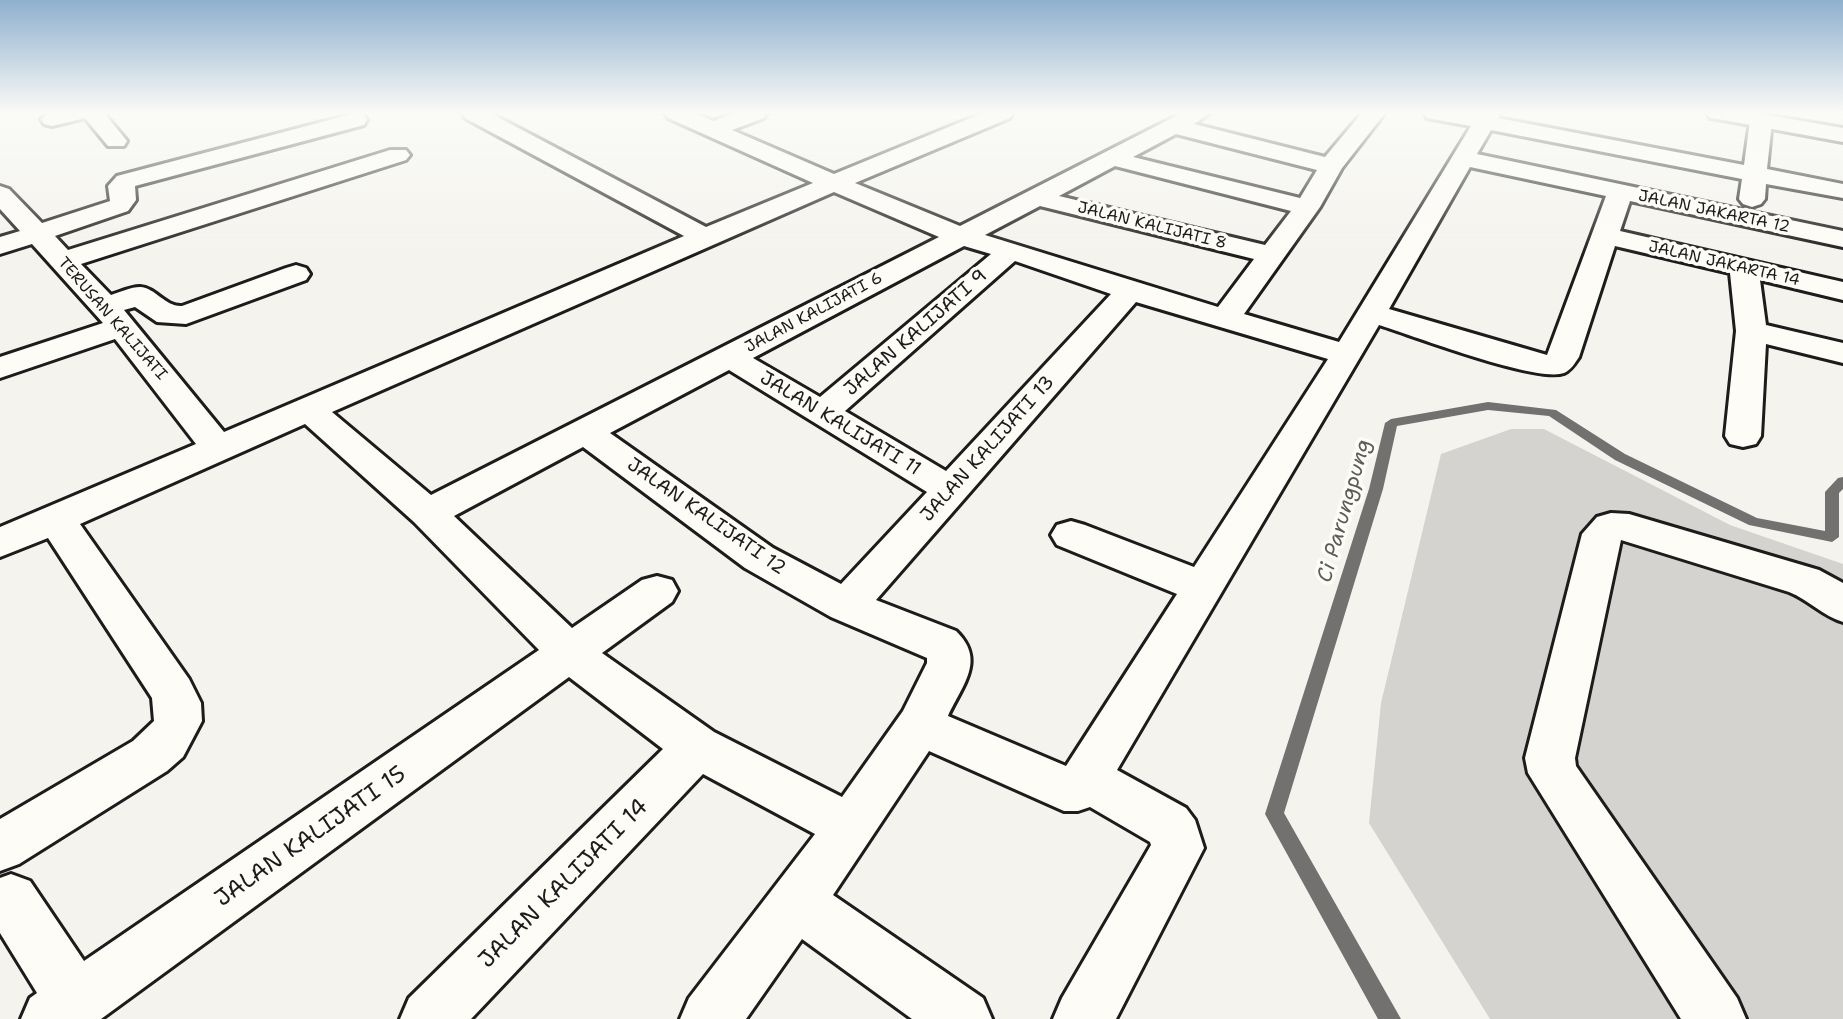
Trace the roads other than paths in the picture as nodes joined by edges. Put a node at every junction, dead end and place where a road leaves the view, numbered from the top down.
1 (203, 161) edge
2 (380, 161) edge
3 (561, 161) edge
4 (785, 161) edge
5 (888, 161) edge
6 (1105, 161) edge
7 (1120, 161) edge
8 (1314, 161) edge
9 (1335, 161) edge
10 (1462, 161) edge
11 (1475, 161) edge
12 (1690, 161) edge
13 (1758, 161) edge
14 (1331, 166) junction
15 (1754, 174) junction
16 (834, 183) junction
17 (1843, 191) edge
18 (1620, 192) junction
19 (0, 194) edge
20 (1034, 197) junction
21 (1307, 207) junction
22 (1750, 220) junction
23 (39, 234) junction
24 (961, 236) junction
25 (1605, 236) junction
26 (705, 237) junction
27 (1843, 239) edge
28 (0, 246) edge
29 (1011, 251) junction
30 (1271, 255) junction
31 (61, 261) junction
32 (1744, 268) junction
33 (296, 274) dead end
34 (1130, 291) junction
35 (1843, 291) edge
36 (1372, 313) junction
37 (114, 316) junction
38 (1225, 319) junction
39 (1751, 331) junction
40 (1843, 353) edge
41 (1348, 354) junction
42 (729, 357) junction
43 (0, 368) edge
44 (309, 410) junction
45 (821, 415) junction
46 (585, 432) junction
47 (1743, 436) dead end
48 (218, 448) junction
49 (951, 490) junction
50 (428, 513) junction
51 (56, 519) junction
52 (1071, 535) dead end
53 (0, 543) edge
54 (1204, 588) junction
55 (657, 591) dead end
56 (846, 606) junction
57 (1843, 606) edge
58 (570, 653) junction
59 (920, 725) junction
60 (697, 747) junction
61 (1087, 779) junction
62 (851, 827) junction
63 (0, 847) edge
64 (11, 900) dead end
65 (797, 902) junction
66 (64, 1010) edge
67 (430, 1019) edge
68 (710, 1019) edge
69 (962, 1019) edge
70 (1083, 1019) edge
71 (1716, 1019) edge

1 - 23 street
2 - 31 street
3 - 26 street
4 - 16 street
5 - 16 street
6 - 20 street, JALAN KALIJATI 6
7 - 21 street
8 - 14 street
9 - 14 street
10 - 36 street
11 - 18 street, JALAN JAKARTA 12
12 - 15 street
13 - 15 street
14 - 21 street
15 - 17 street
15 - 22 street
16 - 24 street
16 - 26 street
18 - 22 street, JALAN JAKARTA 12
18 - 25 street
19 - 23 street, TERUSAN KALIJATI
20 - 24 street, JALAN KALIJATI 6
20 - 30 street, JALAN KALIJATI 8
21 - 30 street
22 - 27 street, JALAN JAKARTA 12
23 - 28 street
23 - 31 street, TERUSAN KALIJATI
24 - 29 street
24 - 42 street, JALAN KALIJATI 6
25 - 32 street, JALAN JAKARTA 14
25 - 36 street
26 - 44 street
29 - 34 street
29 - 45 street, JALAN KALIJATI 9
30 - 38 street
31 - 37 street, TERUSAN KALIJATI
32 - 35 street, JALAN JAKARTA 14
32 - 39 street
33 - 37 street
34 - 38 street
34 - 49 street, JALAN KALIJATI 13
36 - 41 street
37 - 43 street
37 - 48 street, TERUSAN KALIJATI
38 - 41 street
39 - 40 street
39 - 47 street
41 - 54 street
42 - 45 street, JALAN KALIJATI 11
42 - 46 street, JALAN KALIJATI 6
44 - 48 street
44 - 50 street
45 - 49 street, JALAN KALIJATI 11
46 - 50 street, JALAN KALIJATI 6
46 - 56 street, JALAN KALIJATI 12
48 - 51 street
49 - 56 street, JALAN KALIJATI 13
50 - 58 street
51 - 53 street
51 - 63 street
52 - 54 street
54 - 61 street
55 - 58 street, JALAN KALIJATI 15
56 - 59 street, JALAN KALIJATI 12
57 - 71 street
58 - 60 street
58 - 66 street, JALAN KALIJATI 15
59 - 61 street
59 - 62 street, JALAN KALIJATI 12
60 - 62 street
60 - 67 street, JALAN KALIJATI 14
61 - 70 street
62 - 65 street, JALAN KALIJATI 12
64 - 66 street
65 - 68 street, JALAN KALIJATI 12
65 - 69 street

